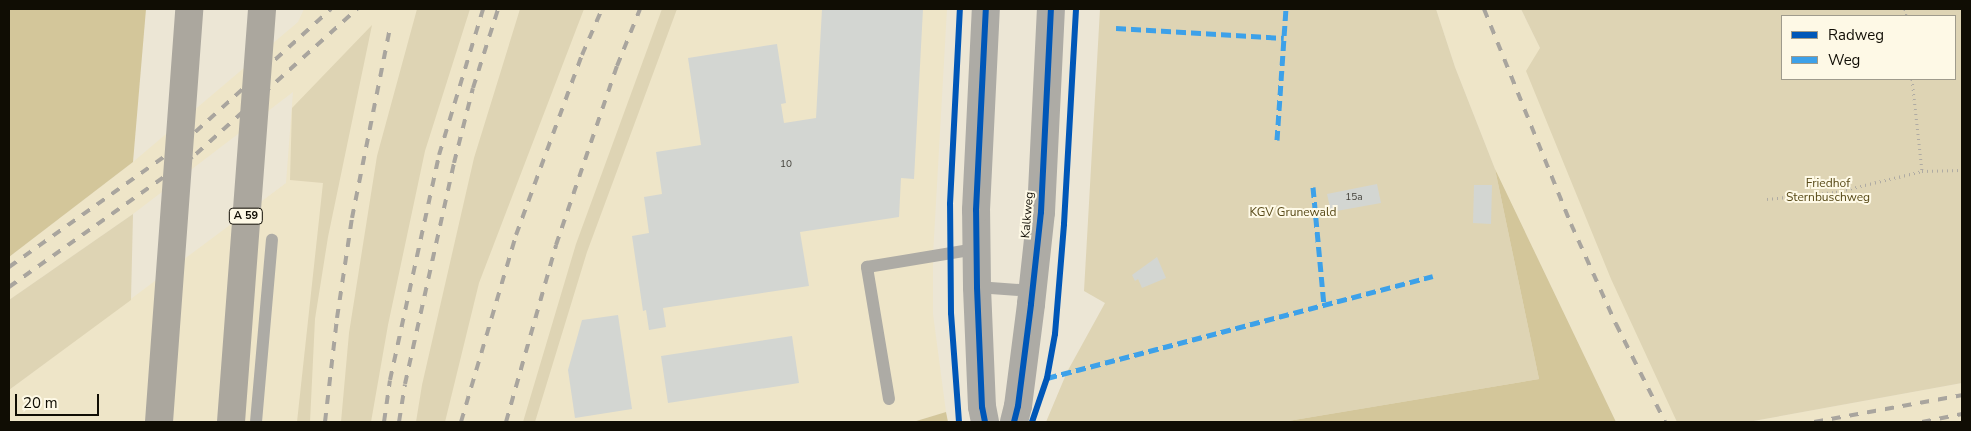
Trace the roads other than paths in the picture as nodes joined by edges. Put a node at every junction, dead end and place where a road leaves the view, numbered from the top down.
1 (189, 9) edge
2 (262, 9) edge
3 (986, 9) edge
4 (1051, 9) edge
5 (272, 240) dead end
6 (976, 249) junction
7 (977, 287) junction
8 (1033, 291) junction
9 (889, 399) dead end
10 (159, 422) edge
11 (230, 422) edge
12 (256, 422) edge
13 (985, 422) edge
14 (1014, 422) edge

1 - 10 highway, bridge
2 - 11 highway, A 59, bridge
3 - 6 street
4 - 8 street, Kalkweg
5 - 12 lane
6 - 7 street
6 - 9 lane
7 - 8 lane
7 - 13 street
8 - 14 street, Kalkweg

